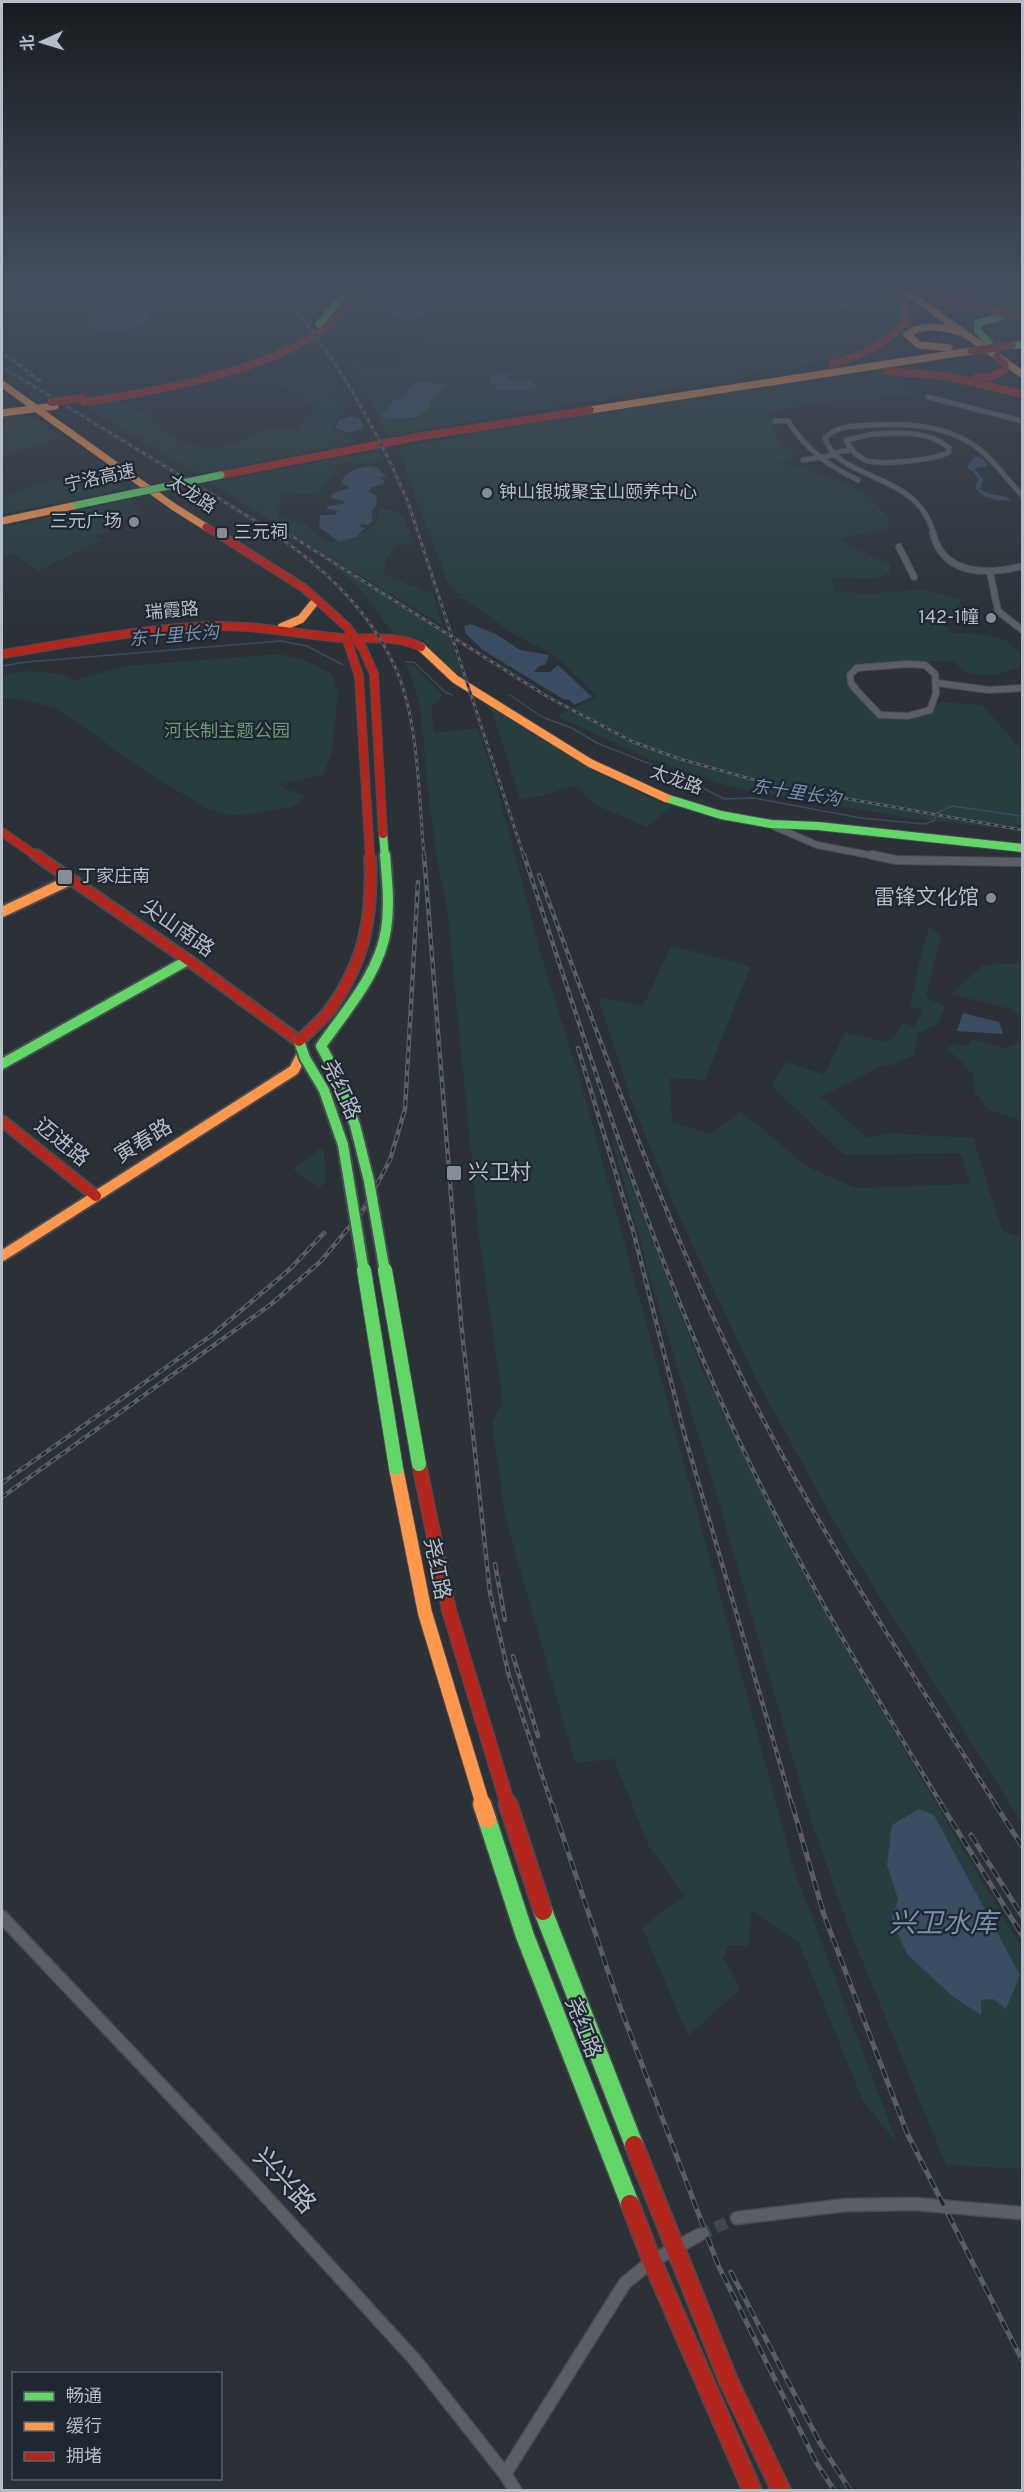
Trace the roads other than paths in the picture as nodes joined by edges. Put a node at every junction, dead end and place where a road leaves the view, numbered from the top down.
1 (20, 400) edge
2 (23, 400) edge
3 (81, 400) edge
4 (632, 400) edge
5 (652, 400) edge
6 (941, 400) edge
7 (31, 407) junction
8 (2, 411) edge
9 (1023, 421) edge
10 (775, 422) dead end
11 (851, 450) junction
12 (834, 454) junction
13 (817, 459) junction
14 (803, 460) dead end
15 (220, 474) junction
16 (858, 480) dead end
17 (1020, 490) edge
18 (2, 520) edge
19 (899, 547) dead end
20 (1023, 566) edge
21 (990, 572) junction
22 (914, 577) dead end
23 (313, 604) junction
24 (274, 628) junction
25 (1023, 630) edge
26 (352, 638) junction
27 (2, 654) edge
28 (937, 683) junction
29 (1023, 688) edge
30 (771, 824) junction
31 (817, 830) junction
32 (2, 832) edge
33 (1023, 848) edge
34 (1023, 856) edge
35 (1023, 862) edge
36 (70, 880) junction
37 (2, 912) edge
38 (188, 960) junction
39 (298, 1041) junction
40 (301, 1056) junction
41 (2, 1064) edge
42 (2, 1121) edge
43 (96, 1196) junction
44 (2, 1256) edge
45 (2, 1917) edge
46 (1023, 2213) edge
47 (737, 2218) tunnel mouth
48 (699, 2235) tunnel mouth
49 (675, 2247) junction
50 (652, 2261) junction
51 (505, 2474) junction
52 (516, 2490) edge
53 (752, 2490) edge
54 (781, 2490) edge

1 - 7 main road, 太龙路
2 - 7 main road, 太龙路
3 - 7 main road, bridge
4 - 15 main road, 宁洛高速
5 - 15 main road, 宁洛高速
6 - 9 street
7 - 8 main road
7 - 23 main road, 太龙路
7 - 26 main road, 太龙路
10 - 13 street
11 - 11 street
11 - 12 street
12 - 13 street
12 - 17 street
12 - 21 street
13 - 14 street
13 - 16 street
15 - 18 main road, 宁洛高速, bridge
19 - 22 street
20 - 21 street
21 - 25 street
23 - 24 main road
23 - 26 main road, 太龙路
24 - 26 main road, 瑞霞路
24 - 27 main road, 瑞霞路
26 - 30 main road, 太龙路
26 - 39 main road, 尧红路, bridge
26 - 49 main road, 尧红路, bridge
28 - 28 street
28 - 29 street
30 - 31 main road, 太龙路
30 - 35 street
31 - 33 main road, 太龙路
31 - 34 main road
32 - 36 main road, 尖山南路
36 - 37 main road
36 - 38 main road, 尖山南路
38 - 39 main road, 尖山南路
38 - 41 main road
39 - 40 main road, 尧红路, bridge
40 - 43 main road, 寅春路
40 - 50 main road, 尧红路, bridge
42 - 43 main road, 迈进路
43 - 44 main road, 寅春路
45 - 51 street, 兴兴路
46 - 47 street
48 - 49 street
49 - 50 street
49 - 54 main road, 尧红路
50 - 51 street
50 - 53 main road, 尧红路
51 - 52 street, 兴兴路

